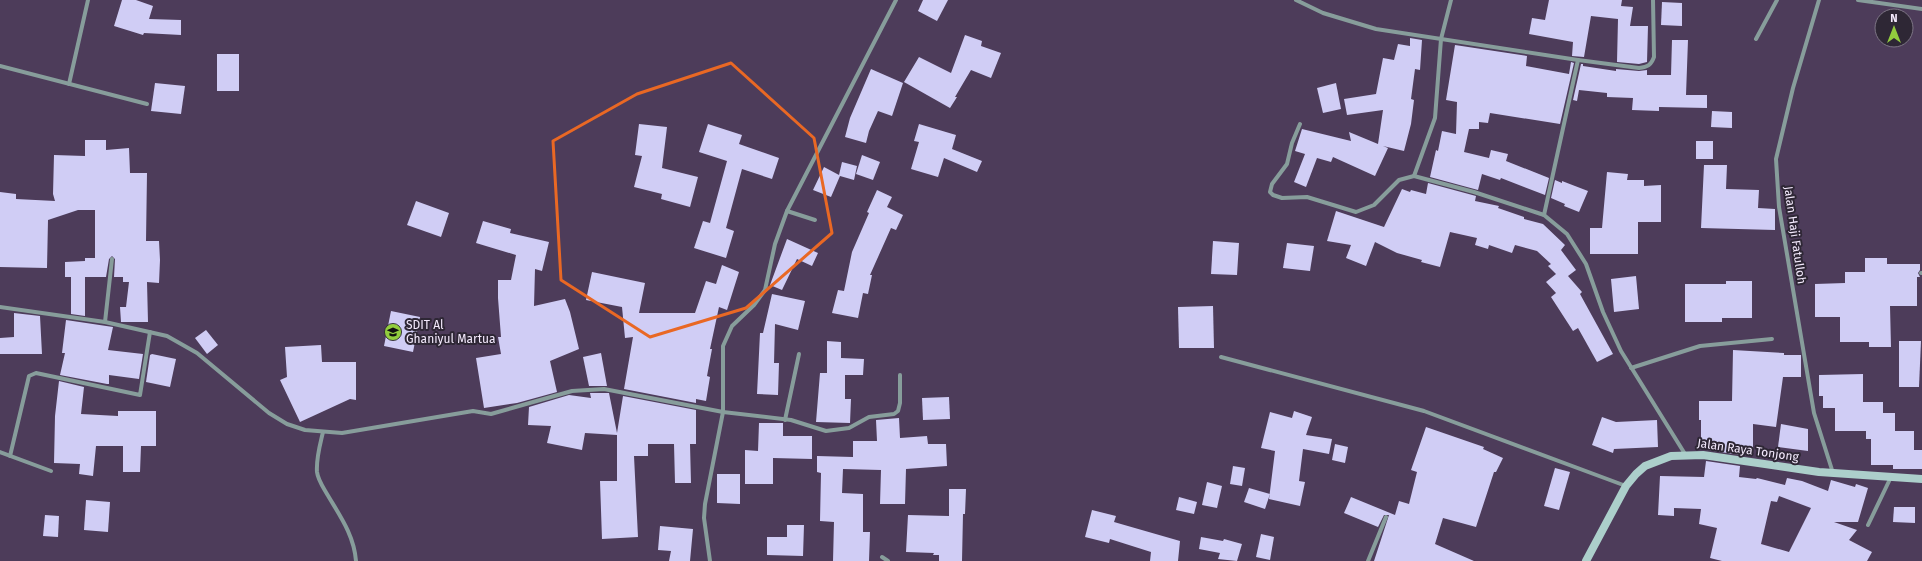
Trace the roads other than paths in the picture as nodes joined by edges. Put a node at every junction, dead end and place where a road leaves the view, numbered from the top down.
1 (88, 0) edge
2 (896, 0) edge
3 (1296, 0) edge
4 (1450, 0) edge
5 (1653, 0) edge
6 (1777, 0) edge
7 (1819, 0) edge
8 (1859, 0) edge
9 (1922, 9) edge
10 (1441, 39) junction
11 (1756, 39) dead end
12 (1578, 60) junction
13 (0, 66) edge
14 (69, 84) junction
15 (147, 104) dead end
16 (1300, 124) dead end
17 (1414, 176) junction
18 (787, 211) junction
19 (1544, 214) junction
20 (815, 220) dead end
21 (112, 258) dead end
22 (0, 307) edge
23 (105, 322) junction
24 (150, 332) junction
25 (1772, 339) dead end
26 (799, 354) dead end
27 (1220, 357) dead end
28 (1631, 368) junction
29 (900, 375) dead end
30 (723, 412) junction
31 (785, 420) junction
32 (324, 432) junction
33 (0, 452) edge
34 (1685, 454) junction
35 (10, 456) junction
36 (51, 471) dead end
37 (1832, 473) junction
38 (1891, 477) junction
39 (1922, 479) edge
40 (1626, 486) junction
41 (1386, 517) dead end
42 (1868, 525) dead end
43 (882, 557) dead end
44 (356, 561) edge
45 (710, 561) edge
46 (888, 561) edge
47 (1368, 561) edge
48 (1586, 561) edge

1 - 14 street
2 - 18 street
3 - 10 street
4 - 10 street
5 - 12 street
6 - 11 street
7 - 37 street, Jalan Haji Fatulloh
8 - 9 street
10 - 12 street
10 - 17 street
12 - 19 street
13 - 14 street
14 - 15 street
16 - 17 street
17 - 19 street
18 - 20 street
18 - 30 street
19 - 28 street
21 - 23 street
22 - 23 street
23 - 24 street
24 - 32 street
24 - 35 street
25 - 28 street
26 - 31 street
27 - 40 street
28 - 34 street
29 - 31 street
30 - 31 street
30 - 32 street
30 - 45 street
32 - 44 street
33 - 35 street
34 - 37 main road, Jalan Raya Tonjong
34 - 40 main road, Jalan Raya Tonjong
35 - 36 street
37 - 38 main road
38 - 39 main road
38 - 42 street
40 - 48 main road, Jalan Raya Tonjong
41 - 47 street
43 - 46 street

